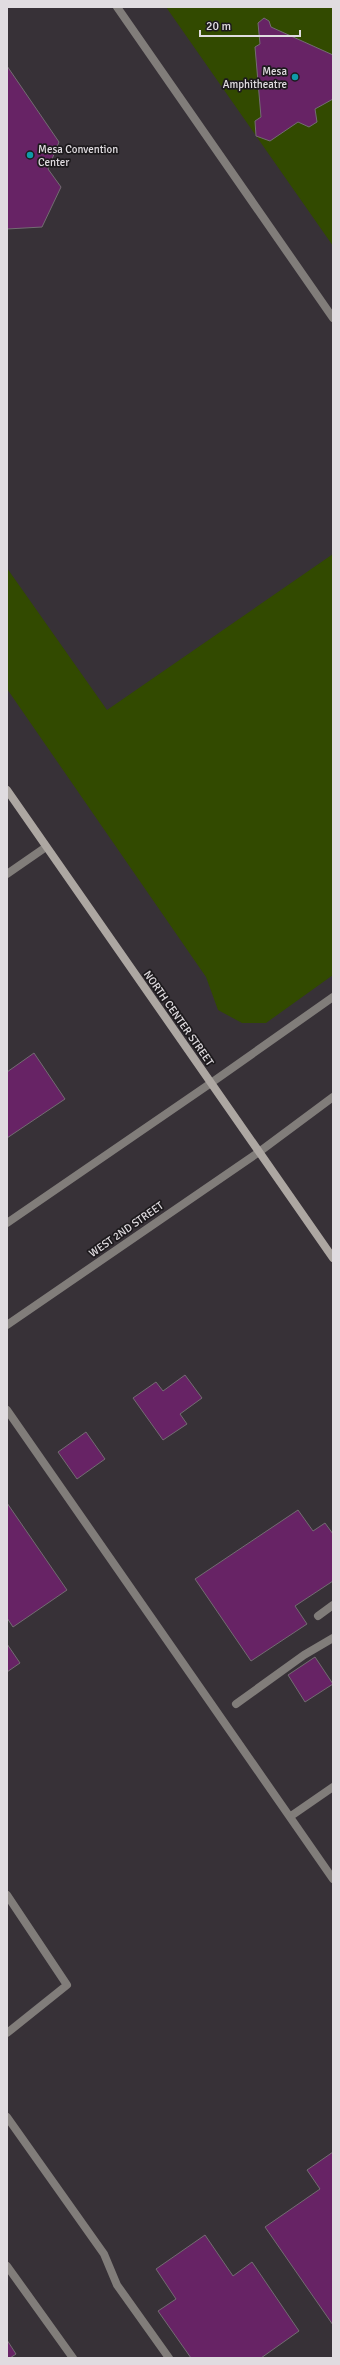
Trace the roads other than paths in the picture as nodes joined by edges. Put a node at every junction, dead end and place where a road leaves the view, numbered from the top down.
1 (117, 7) edge
2 (333, 318) edge
3 (7, 790) edge
4 (46, 847) junction
5 (7, 874) edge
6 (333, 997) edge
7 (211, 1083) junction
8 (333, 1097) edge
9 (259, 1152) junction
10 (7, 1223) edge
11 (333, 1258) edge
12 (7, 1325) edge
13 (7, 1410) edge
14 (333, 1605) edge
15 (318, 1616) dead end
16 (333, 1638) edge
17 (236, 1704) dead end
18 (333, 1787) edge
19 (290, 1816) junction
20 (333, 1879) edge
21 (7, 1895) edge
22 (7, 2033) edge
23 (7, 2116) edge
24 (7, 2266) edge
25 (73, 2358) edge
26 (169, 2358) edge

1 - 2 street
3 - 4 street, NORTH CENTER STREET
4 - 5 street
4 - 7 street, NORTH CENTER STREET
6 - 7 street
7 - 9 street, NORTH CENTER STREET
7 - 10 street
8 - 9 street, WEST 2ND STREET
9 - 11 street, NORTH CENTER STREET
9 - 12 street, WEST 2ND STREET
13 - 19 street
14 - 15 street
16 - 17 street
18 - 19 street
19 - 20 street
21 - 22 street
23 - 26 street
24 - 25 street

